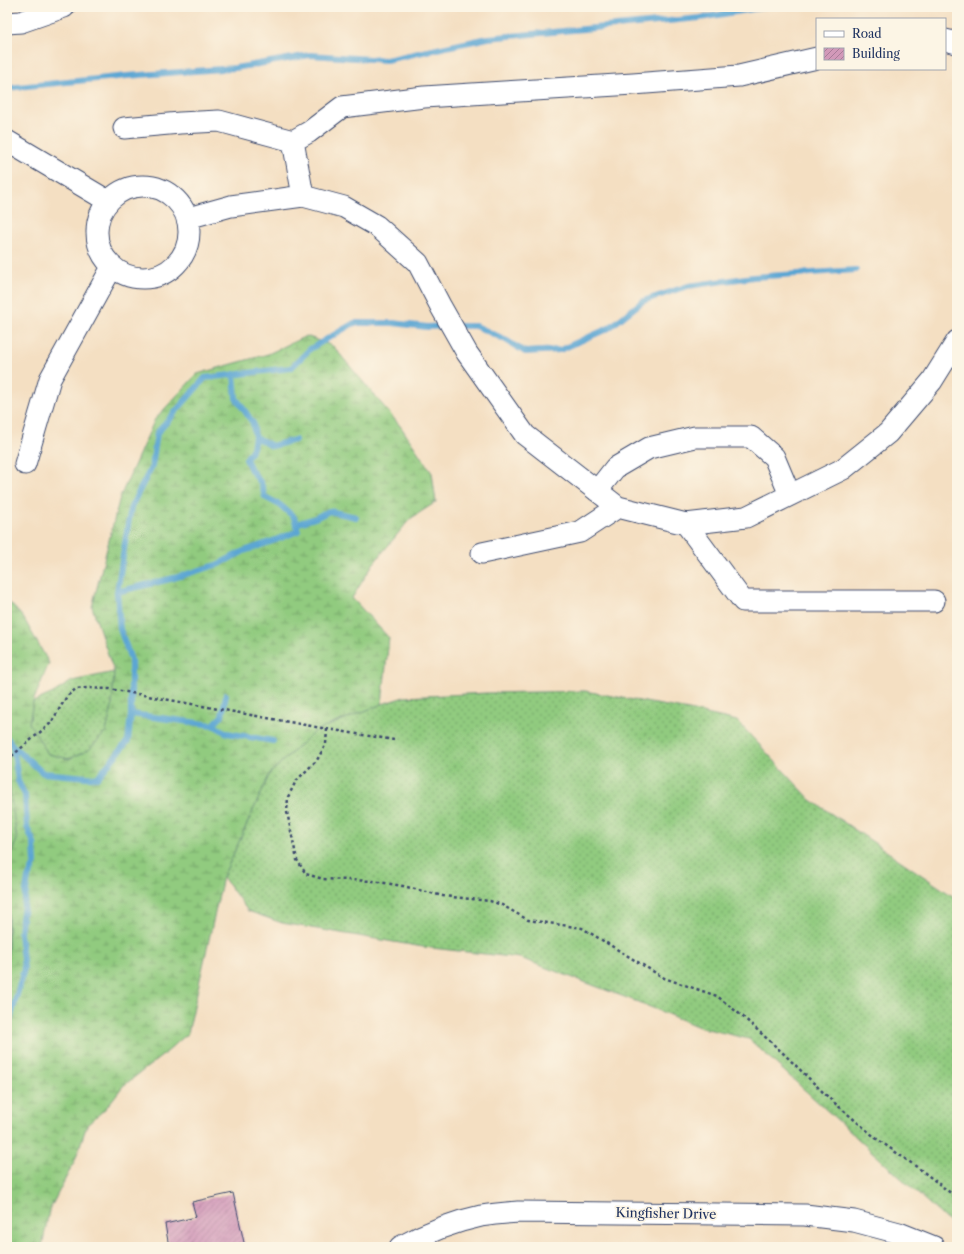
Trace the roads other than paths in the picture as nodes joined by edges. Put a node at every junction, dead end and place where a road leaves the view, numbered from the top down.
1 (64, 7) edge
2 (7, 23) edge
3 (946, 40) edge
4 (957, 43) edge
5 (816, 58) edge
6 (124, 128) dead end
7 (7, 141) edge
8 (294, 141) junction
9 (303, 196) junction
10 (108, 201) junction
11 (188, 218) junction
12 (112, 267) junction
13 (957, 341) edge
14 (25, 464) dead end
15 (597, 491) junction
16 (790, 495) junction
17 (618, 507) junction
18 (686, 524) junction
19 (482, 553) dead end
20 (934, 601) dead end
21 (400, 1247) edge
22 (934, 1247) edge

1 - 2 street
3 - 4 street
5 - 8 street
6 - 8 street
7 - 10 street
8 - 9 street
9 - 11 street
9 - 15 street
10 - 11 street
10 - 12 street
11 - 12 street
12 - 14 street
13 - 16 street
15 - 16 street
15 - 17 street
16 - 18 street
17 - 18 street
17 - 19 street
18 - 20 street
21 - 22 street, Kingfisher Drive

